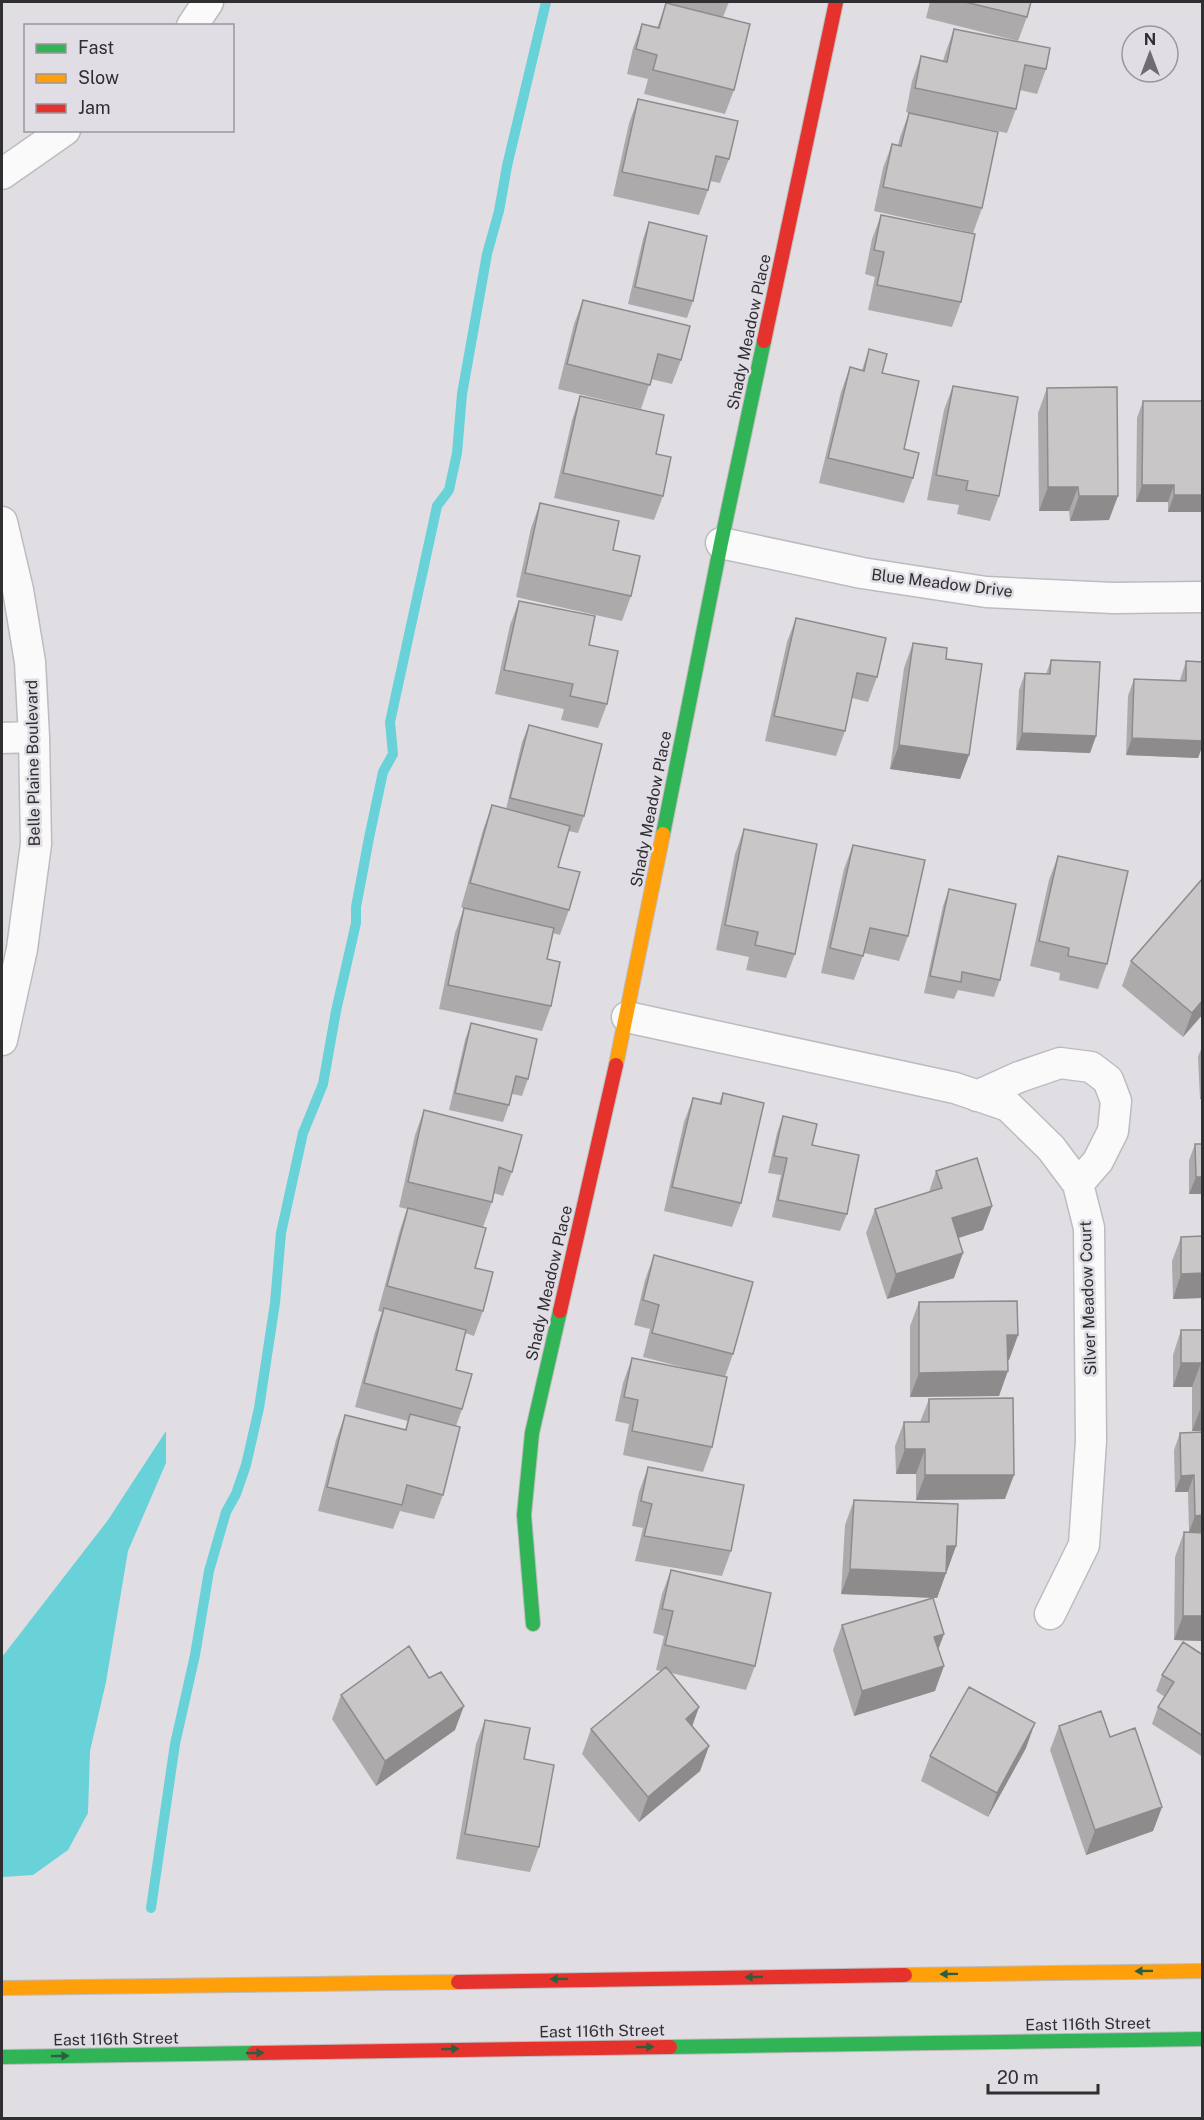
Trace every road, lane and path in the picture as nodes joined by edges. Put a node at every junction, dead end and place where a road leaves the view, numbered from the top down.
1 (208, 2) edge
2 (836, 2) edge
3 (193, 24) edge
4 (62, 132) edge
5 (2, 174) edge
6 (2, 522) edge
7 (721, 543) junction
8 (1203, 597) edge
9 (2, 738) edge
10 (34, 738) junction
11 (627, 1017) junction
12 (2, 1040) edge
13 (977, 1096) junction
14 (1078, 1184) junction
15 (1050, 1614) dead end
16 (533, 1624) dead end
17 (1203, 1971) edge
18 (2, 1988) edge
19 (1203, 2039) edge
20 (2, 2057) edge

1 - 3 street
2 - 7 main road, Shady Meadow Place
4 - 5 street
6 - 10 street, Belle Plaine Boulevard
7 - 8 street, Blue Meadow Drive
7 - 11 main road, Shady Meadow Place
9 - 10 street
10 - 12 street, Belle Plaine Boulevard
11 - 13 street, Silver Meadow Court
11 - 16 main road, Shady Meadow Place
13 - 14 street, Silver Meadow Court
13 - 14 street
14 - 15 street, Silver Meadow Court
17 -> 18 main road
20 -> 19 main road, East 116th Street

